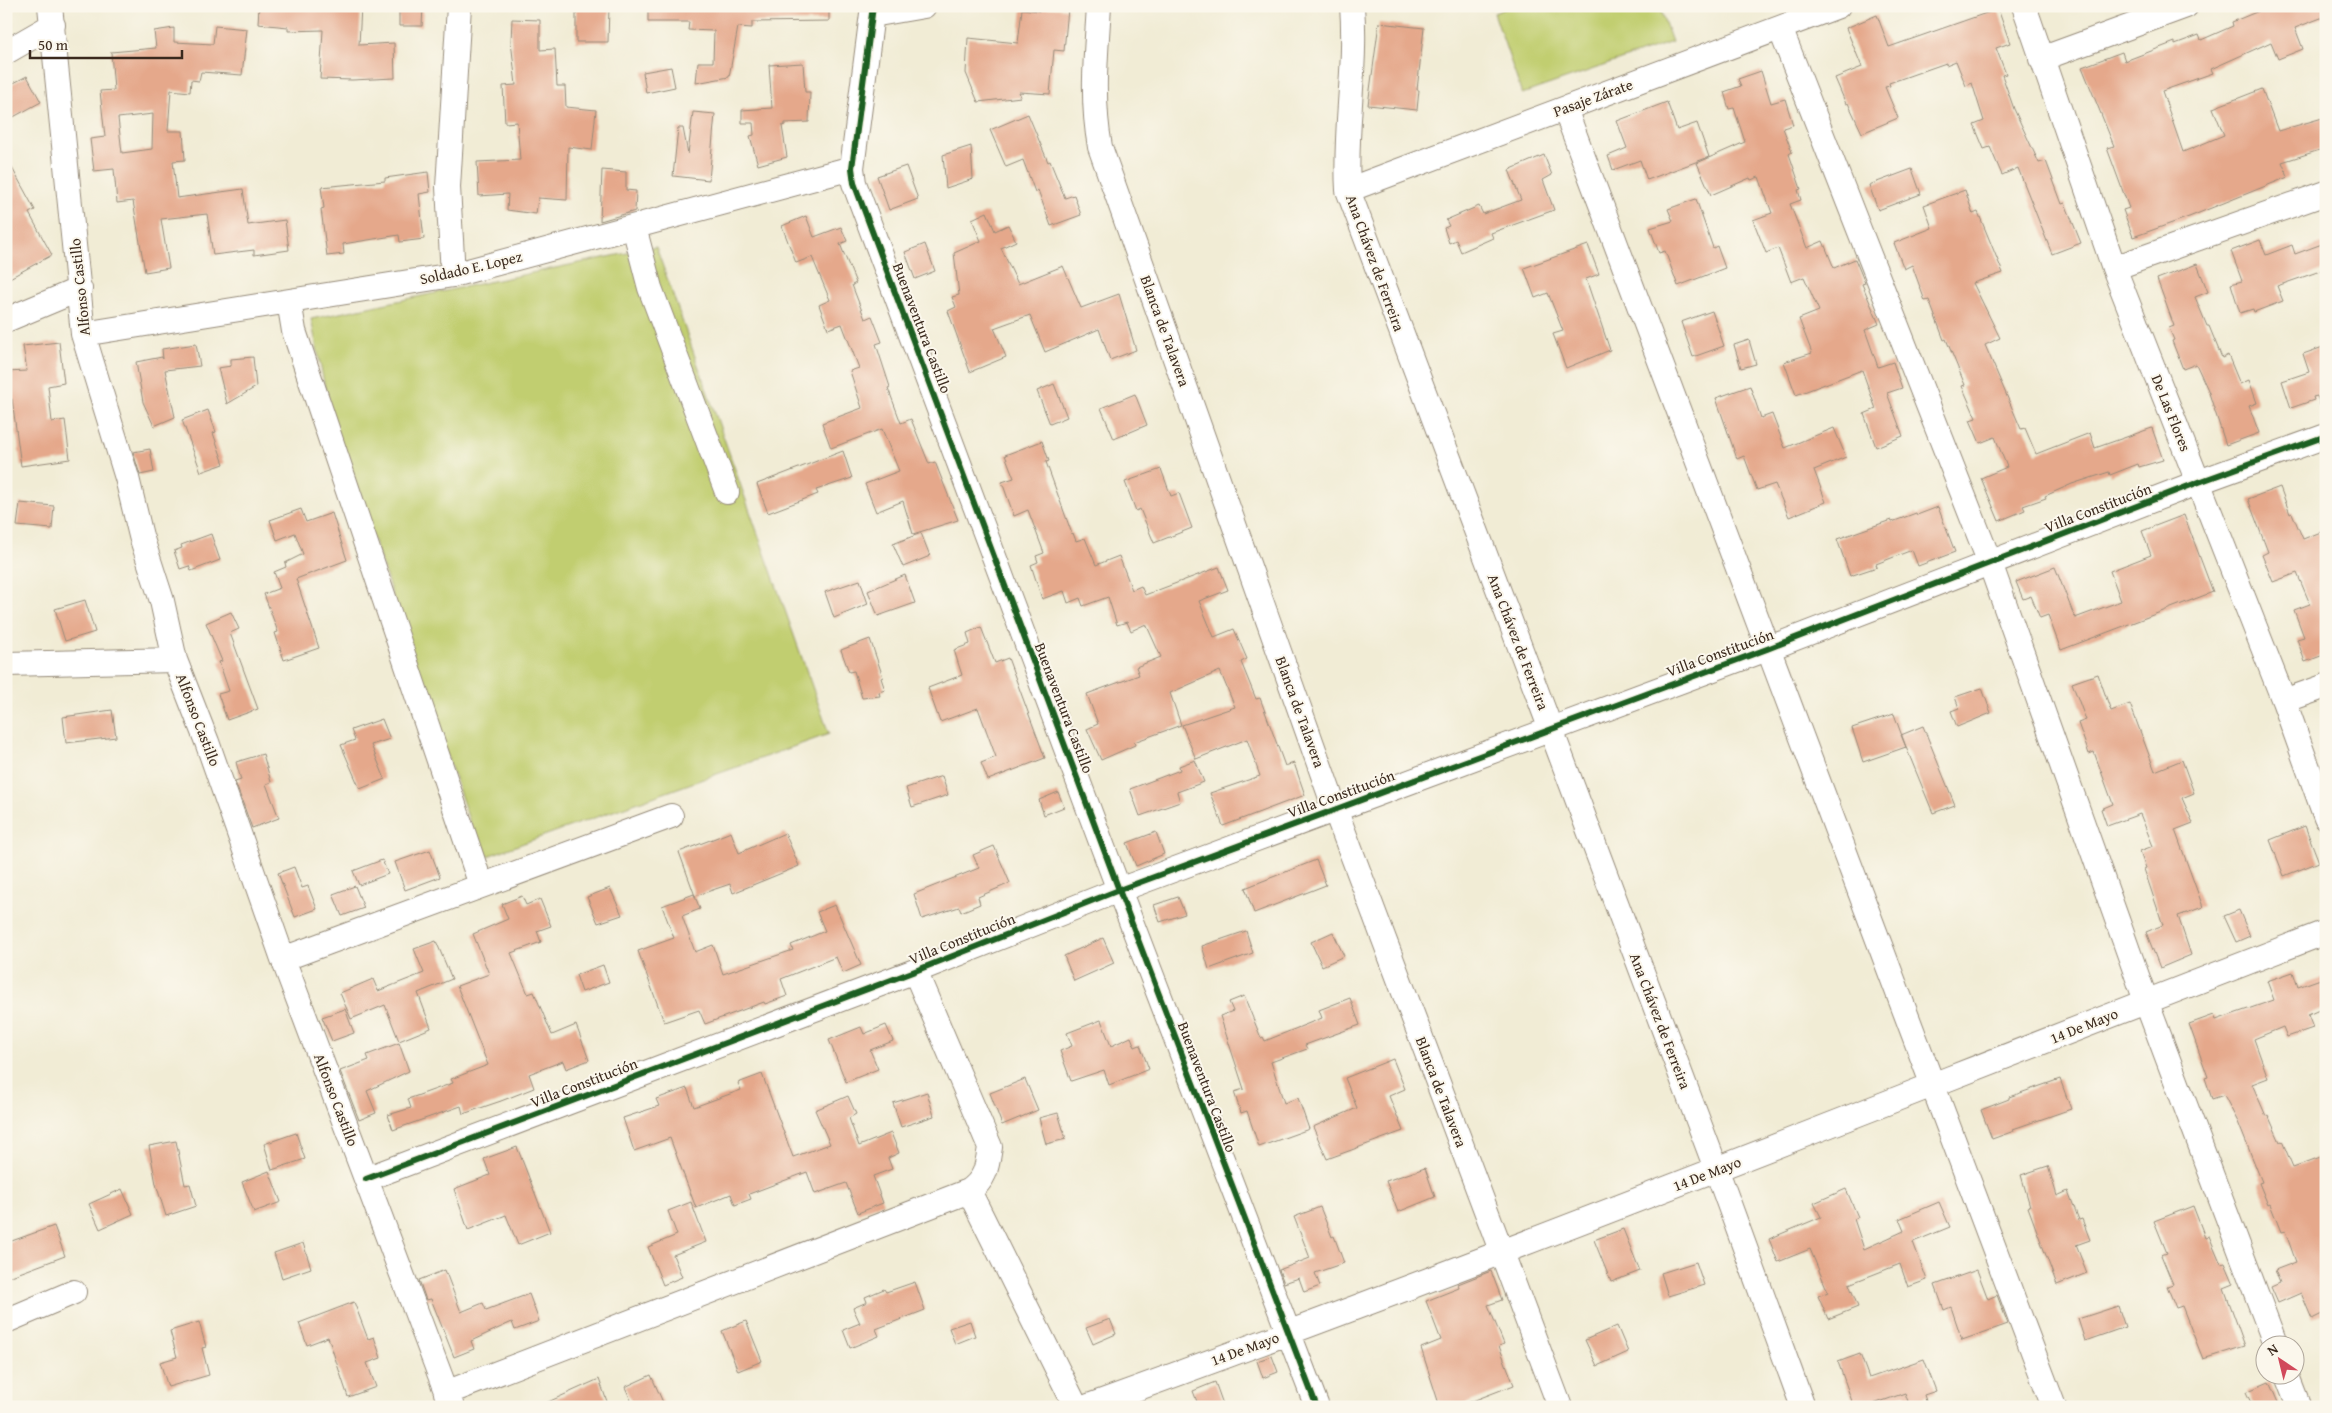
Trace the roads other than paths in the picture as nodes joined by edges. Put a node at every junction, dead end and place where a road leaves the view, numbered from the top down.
1 (459, 6) edge
2 (924, 6) edge
3 (1099, 6) edge
4 (1352, 6) edge
5 (1838, 6) edge
6 (2024, 6) edge
7 (2186, 6) edge
8 (872, 11) edge
9 (51, 15) edge
10 (1780, 28) junction
11 (6, 52) edge
12 (2041, 59) junction
13 (1565, 109) junction
14 (852, 168) junction
15 (1348, 190) junction
16 (2326, 193) edge
17 (634, 228) junction
18 (2114, 268) junction
19 (454, 275) junction
20 (80, 289) junction
21 (289, 301) junction
22 (6, 320) edge
23 (83, 334) junction
24 (2326, 436) edge
25 (2199, 482) junction
26 (727, 492) dead end
27 (1990, 563) junction
28 (1767, 649) junction
29 (175, 660) junction
30 (6, 664) edge
31 (2326, 686) edge
32 (2284, 702) junction
33 (1551, 729) junction
34 (1335, 809) junction
35 (671, 816) dead end
36 (2326, 818) edge
37 (480, 885) junction
38 (1119, 890) junction
39 (2326, 932) edge
40 (283, 959) junction
41 (916, 971) junction
42 (2146, 1001) junction
43 (1932, 1086) junction
44 (1716, 1170) junction
45 (366, 1179) junction
46 (970, 1191) junction
47 (1501, 1253) junction
48 (74, 1292) dead end
49 (6, 1321) edge
50 (1287, 1334) junction
51 (2272, 1336) edge
52 (2291, 1386) edge
53 (449, 1400) edge
54 (1076, 1407) edge
55 (1086, 1407) edge
56 (1317, 1407) edge
57 (1560, 1407) edge
58 (1803, 1407) edge
59 (2054, 1407) edge
60 (2298, 1407) edge

1 - 19 street
2 - 8 street
3 - 34 street, Blanca de Talavera
4 - 15 street, Ana Chávez de Ferreira
5 - 10 street, Pasaje Zárate
6 - 12 street, De Las Flores
7 - 12 street
8 - 14 street, Buenaventura Castillo
9 - 11 street
9 - 20 street, Alfonso Castillo
10 - 13 street, Pasaje Zárate
10 - 27 street
12 - 18 street, De Las Flores
13 - 15 street, Pasaje Zárate
13 - 28 street
14 - 17 street, Soldado E. Lopez
14 - 38 street, Buenaventura Castillo
15 - 33 street, Ana Chávez de Ferreira
16 - 18 street
17 - 19 street, Soldado E. Lopez
17 - 26 street
18 - 25 street, De Las Flores
19 - 21 street, Soldado E. Lopez
20 - 22 street
20 - 23 street, Alfonso Castillo
21 - 23 street, Soldado E. Lopez
21 - 37 street
23 - 29 street, Alfonso Castillo
24 - 25 street, Villa Constitución
25 - 27 street, Villa Constitución
25 - 32 street, De Las Flores
27 - 28 street, Villa Constitución
27 - 42 street
28 - 33 street, Villa Constitución
28 - 43 street
29 - 30 street
29 - 40 street, Alfonso Castillo
31 - 32 street
32 - 36 street, De Las Flores
33 - 34 street, Villa Constitución
33 - 44 street, Ana Chávez de Ferreira
34 - 38 street, Villa Constitución
34 - 47 street, Blanca de Talavera
35 - 37 street
37 - 40 street
38 - 41 street, Villa Constitución
38 - 50 street, Buenaventura Castillo
39 - 42 street, 14 De Mayo
40 - 45 street, Alfonso Castillo
41 - 45 street, Villa Constitución
41 - 46 street
42 - 43 street, 14 De Mayo
42 - 51 street
43 - 44 street, 14 De Mayo
43 - 59 street
44 - 47 street, 14 De Mayo
44 - 58 street, Ana Chávez de Ferreira
45 - 53 street, Alfonso Castillo
46 - 53 street
46 - 54 street
47 - 50 street, 14 De Mayo
47 - 57 street, Blanca de Talavera
48 - 49 street
50 - 55 street, 14 De Mayo
50 - 56 street, Buenaventura Castillo
52 - 60 street

